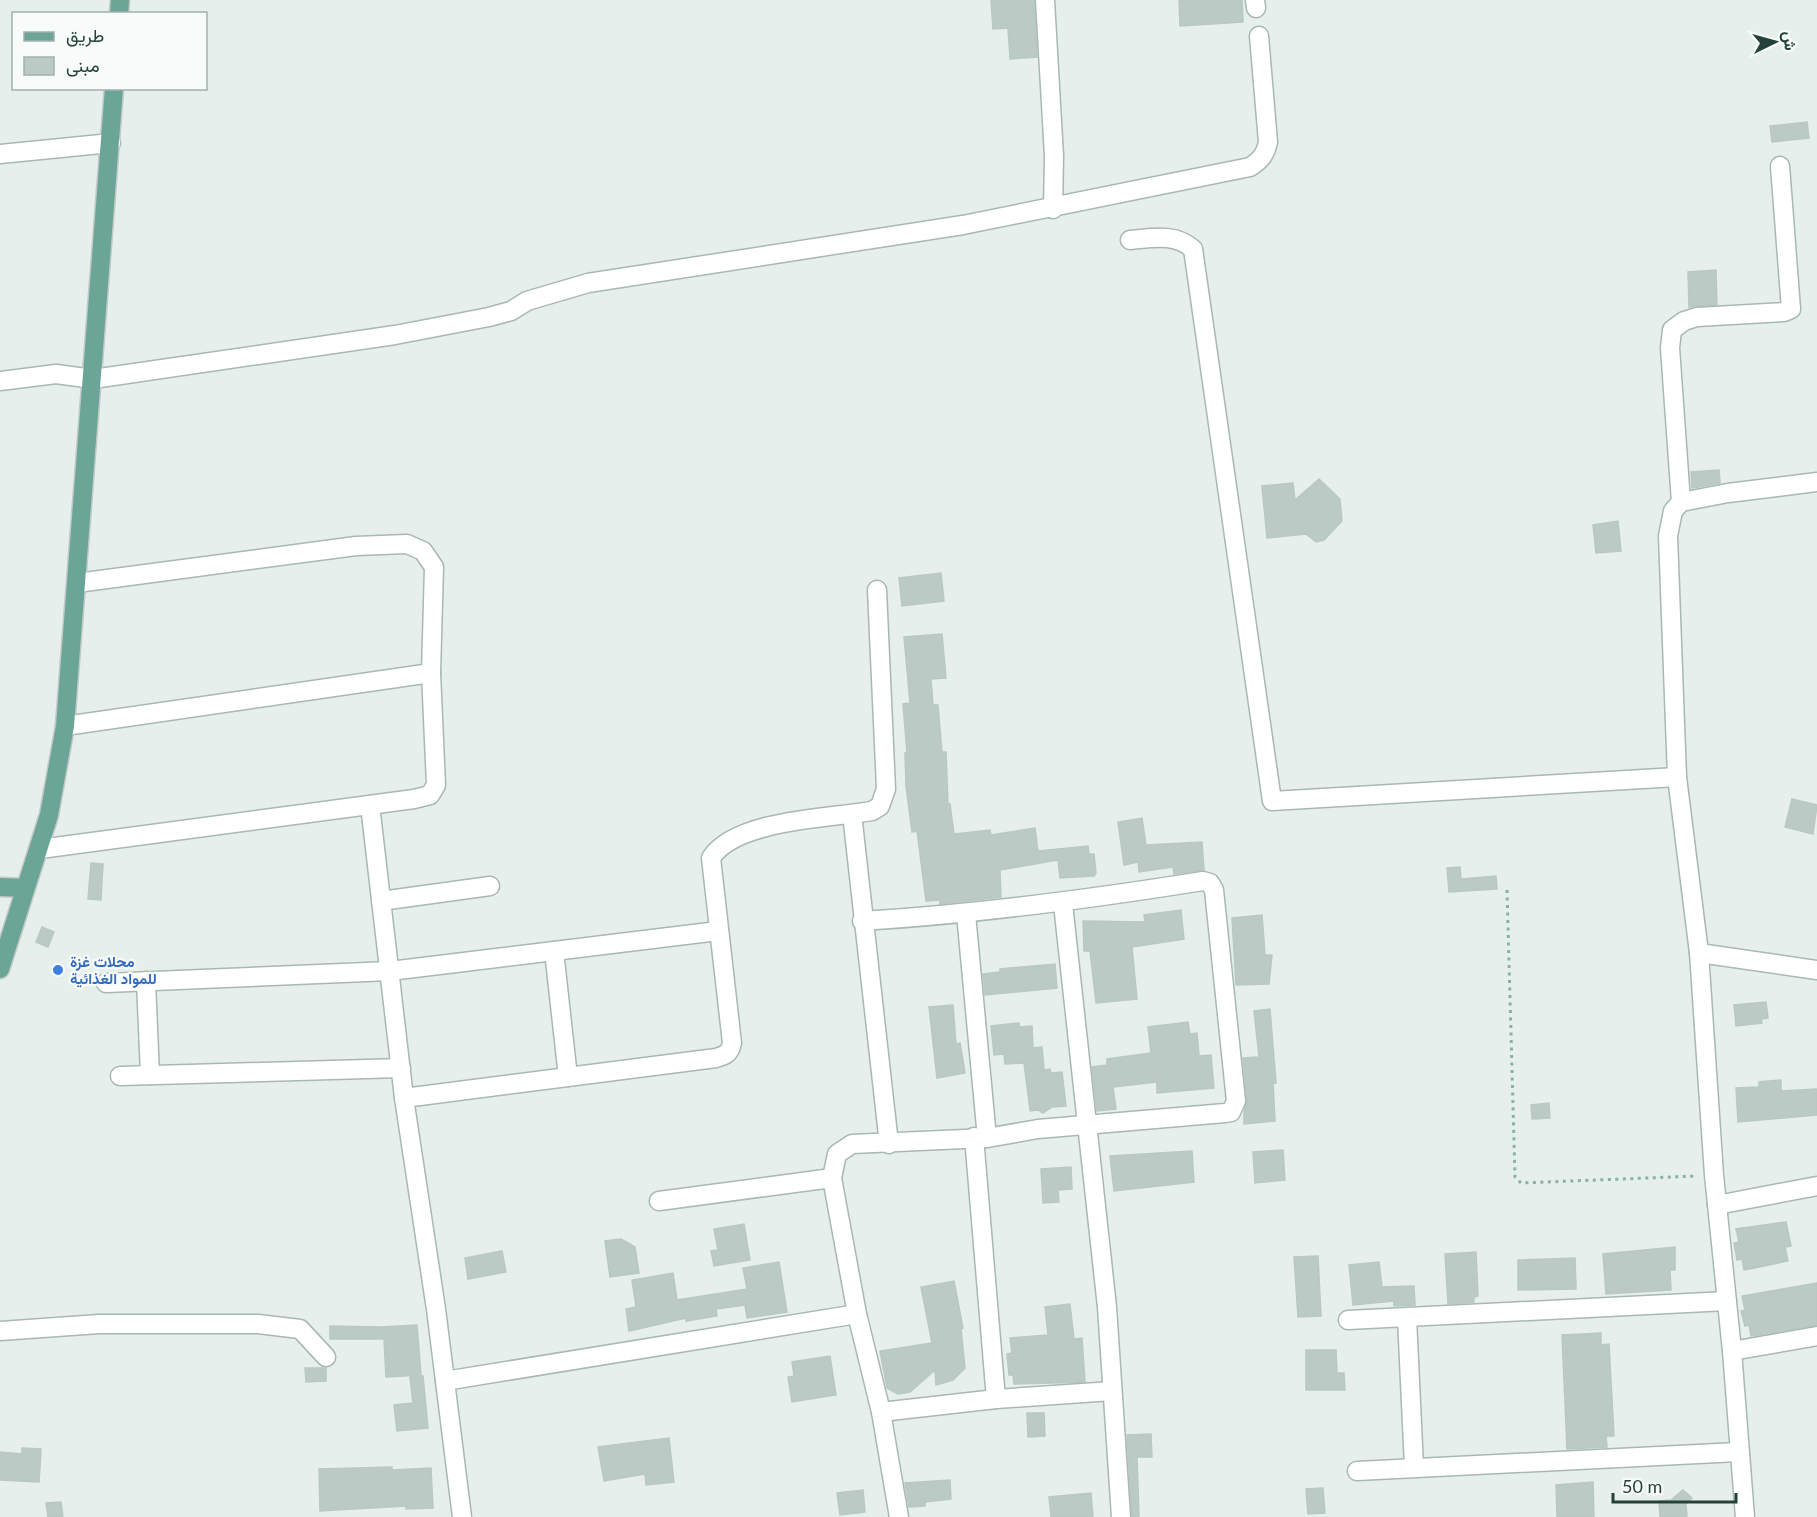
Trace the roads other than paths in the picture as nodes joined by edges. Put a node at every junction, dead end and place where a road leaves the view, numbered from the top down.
1 (1045, 0) edge
2 (1258, 36) dead end
3 (114, 90) edge
4 (111, 143) junction
5 (0, 154) edge
6 (1780, 166) dead end
7 (1053, 208) junction
8 (1130, 240) dead end
9 (93, 379) junction
10 (0, 381) edge
11 (1817, 482) edge
12 (1681, 502) junction
13 (77, 583) junction
14 (877, 590) dead end
15 (431, 673) junction
16 (65, 726) junction
17 (1677, 777) junction
18 (370, 805) junction
19 (852, 814) junction
20 (40, 849) junction
21 (490, 886) dead end
22 (0, 887) edge
23 (25, 888) junction
24 (381, 901) junction
25 (1063, 903) junction
26 (966, 914) junction
27 (862, 921) junction
28 (718, 931) junction
29 (554, 951) junction
30 (1699, 953) junction
31 (0, 969) edge
32 (1817, 970) edge
33 (390, 971) junction
34 (146, 981) junction
35 (106, 983) dead end
36 (401, 1068) junction
37 (120, 1076) dead end
38 (150, 1076) junction
39 (568, 1077) junction
40 (405, 1098) junction
41 (1088, 1126) junction
42 (981, 1138) junction
43 (889, 1144) junction
44 (832, 1178) junction
45 (1817, 1186) edge
46 (659, 1201) dead end
47 (1717, 1205) junction
48 (1727, 1301) junction
49 (856, 1314) junction
50 (1407, 1318) junction
51 (1348, 1320) dead end
52 (0, 1331) edge
53 (1817, 1336) edge
54 (1732, 1351) junction
55 (326, 1357) dead end
56 (445, 1381) junction
57 (1112, 1391) junction
58 (996, 1399) junction
59 (881, 1412) junction
60 (1738, 1452) junction
61 (1414, 1467) junction
62 (1357, 1471) dead end
63 (462, 1517) edge
64 (899, 1517) edge
65 (1121, 1517) edge
66 (1745, 1517) edge

1 - 7 street
2 - 7 street
3 - 4 main road
4 - 5 street
4 - 9 main road
6 - 12 street
7 - 9 street
8 - 17 street
9 - 10 street
9 - 13 main road
11 - 12 street
12 - 17 street
13 - 15 street
13 - 16 main road
14 - 19 street
15 - 16 street
15 - 18 street
16 - 20 main road
17 - 30 street
18 - 20 street
18 - 24 street
19 - 27 street
19 - 28 street
20 - 23 main road
21 - 24 street
22 - 23 main road
23 - 31 main road
24 - 33 street
25 - 26 street
25 - 41 street
25 - 41 street
26 - 27 street
26 - 42 street
27 - 43 street
28 - 29 street
28 - 39 street
29 - 33 street
29 - 39 street
30 - 32 street
30 - 47 street
33 - 34 street
33 - 36 street
34 - 35 street
34 - 38 street
36 - 38 street
36 - 40 street
37 - 38 street
39 - 40 street
40 - 56 street
41 - 42 street
41 - 57 street
42 - 43 street
42 - 58 street
43 - 44 street
44 - 46 street
44 - 49 street
45 - 47 street
47 - 48 street
48 - 50 street
48 - 54 street
49 - 56 street
49 - 59 street
50 - 51 street
50 - 61 street
52 - 55 street
53 - 54 street
54 - 60 street
56 - 63 street
57 - 58 street
57 - 65 street
58 - 59 street
59 - 64 street
60 - 61 street
60 - 66 street
61 - 62 street

